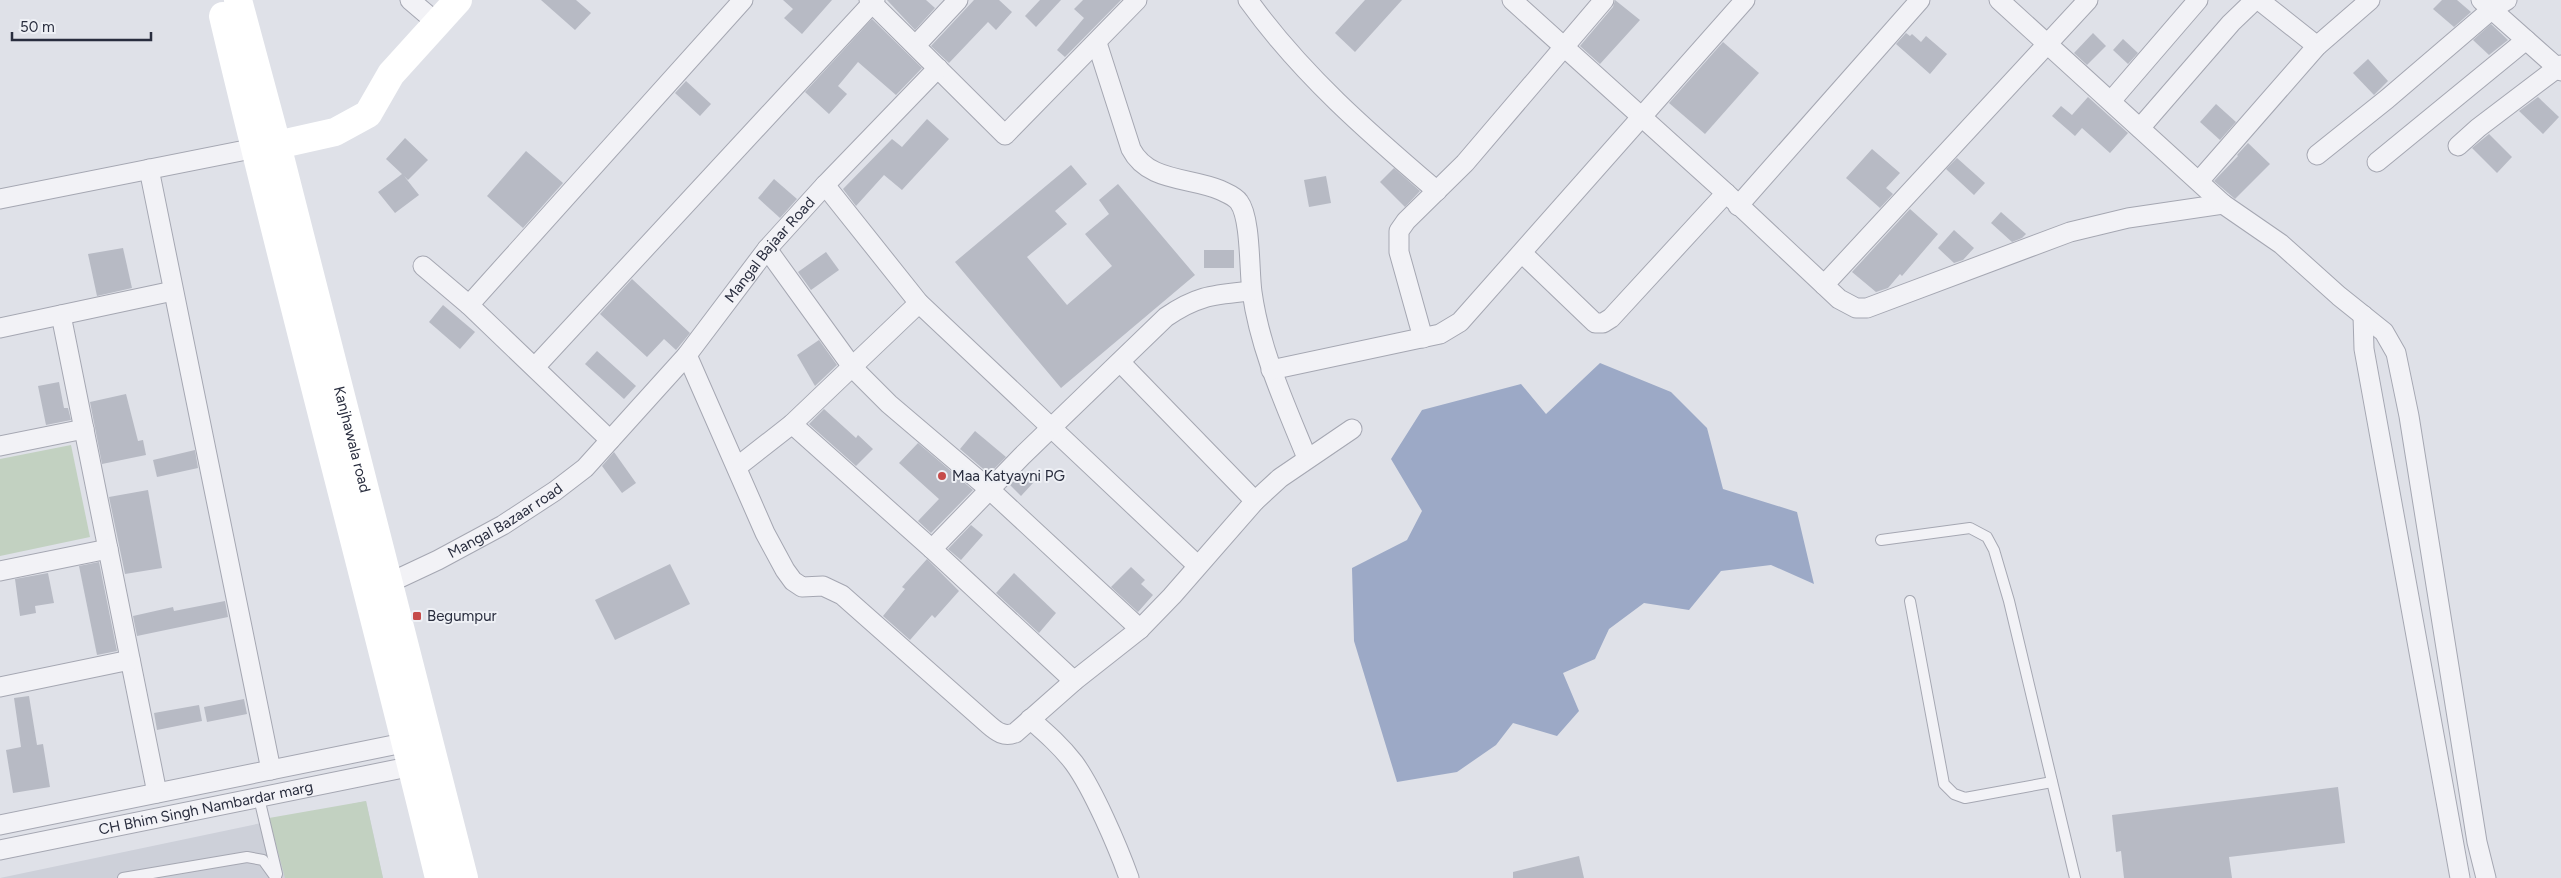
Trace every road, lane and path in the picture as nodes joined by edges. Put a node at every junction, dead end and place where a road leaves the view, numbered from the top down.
1 (220, 0) edge
2 (238, 0) edge
3 (410, 0) edge
4 (458, 0) edge
5 (743, 0) edge
6 (958, 0) edge
7 (1137, 0) edge
8 (1248, 0) edge
9 (1512, 0) edge
10 (1604, 0) edge
11 (1745, 0) edge
12 (1920, 0) edge
13 (1999, 0) edge
14 (2088, 0) edge
15 (2198, 0) edge
16 (2255, 0) edge
17 (2259, 0) edge
18 (2370, 0) edge
19 (872, 1) edge
20 (2493, 3) edge
21 (437, 24) junction
22 (2526, 40) junction
23 (1097, 43) junction
24 (916, 45) junction
25 (1564, 45) junction
26 (2048, 45) junction
27 (2317, 46) junction
28 (938, 68) junction
29 (2560, 68) edge
30 (2111, 102) junction
31 (1641, 117) junction
32 (2140, 128) junction
33 (266, 146) junction
34 (2458, 146) dead end
35 (2316, 155) dead end
36 (2377, 162) dead end
37 (148, 169) junction
38 (2199, 181) junction
39 (825, 185) junction
40 (1437, 191) junction
41 (0, 199) edge
42 (1732, 199) junction
43 (2223, 204) junction
44 (767, 249) junction
45 (1522, 253) junction
46 (423, 266) dead end
47 (1824, 285) junction
48 (174, 291) junction
49 (1252, 291) junction
50 (919, 303) junction
51 (469, 305) junction
52 (61, 315) junction
53 (2363, 315) junction
54 (0, 328) edge
55 (1423, 338) junction
56 (687, 355) junction
57 (1120, 362) junction
58 (535, 367) junction
59 (853, 368) junction
60 (1271, 370) junction
61 (792, 424) junction
62 (1051, 428) junction
63 (1352, 428) dead end
64 (84, 429) junction
65 (610, 440) junction
66 (0, 446) edge
67 (1307, 458) junction
68 (737, 467) junction
69 (989, 489) junction
70 (1255, 501) junction
71 (1881, 540) dead end
72 (108, 549) junction
73 (932, 549) junction
74 (1197, 565) junction
75 (0, 571) edge
76 (389, 583) junction
77 (1910, 601) dead end
78 (1140, 629) junction
79 (130, 660) junction
80 (1074, 681) junction
81 (0, 687) edge
82 (1030, 719) junction
83 (420, 752) junction
84 (271, 770) junction
85 (2052, 782) junction
86 (157, 793) junction
87 (259, 798) junction
88 (0, 825) edge
89 (0, 850) edge
90 (123, 878) edge
91 (277, 878) edge
92 (439, 878) edge
93 (464, 878) edge
94 (1129, 878) edge
95 (2075, 878) edge
96 (2460, 878) edge
97 (2486, 878) edge

1 - 33 main road, Kanjhawala road
2 - 33 main road, Kanjhawala road
3 - 21 street
4 - 21 main road
5 - 51 street
6 - 24 street
7 - 23 street
8 - 40 street
9 - 25 street
10 - 25 street
11 - 31 street
12 - 42 street
13 - 26 street
14 - 26 street
15 - 30 street
16 - 32 street
17 - 27 street
18 - 27 street
19 - 24 street
19 - 58 street
20 - 22 street
20 - 35 street
21 - 33 main road
22 - 29 street
22 - 36 street
23 - 28 street
23 - 49 street
24 - 28 street
25 - 31 street
25 - 40 street
26 - 30 street
26 - 47 street
27 - 38 street
28 - 39 street, Mangal Bajaar Road
29 - 34 street
30 - 32 street
31 - 42 street
31 - 45 street
32 - 38 street
33 - 37 street
33 - 76 main road, Kanjhawala road
33 - 83 main road, Kanjhawala road
37 - 41 street
37 - 48 street
38 - 43 street
39 - 44 street, Mangal Bajaar Road
39 - 50 street
40 - 55 street
42 - 45 street
42 - 47 street
43 - 47 street
43 - 53 street
44 - 56 street, Mangal Bajaar Road
44 - 59 street
45 - 55 street
46 - 51 street
48 - 52 street
48 - 84 street
49 - 57 street
49 - 60 street
50 - 59 street
50 - 62 street
51 - 58 street
52 - 54 street
52 - 64 street
53 - 96 street
53 - 97 street
55 - 60 street
56 - 65 street, Mangal Bajaar Road
56 - 68 street
57 - 62 street
57 - 70 street
58 - 65 street
59 - 61 street
59 - 69 street
60 - 67 street
61 - 68 street
61 - 73 street
62 - 69 street
62 - 74 street
63 - 67 street
64 - 66 street
64 - 72 street
65 - 76 street, Mangal Bazaar road
67 - 70 street
68 - 82 street
69 - 73 street
69 - 78 street
70 - 74 street
71 - 85 lane
72 - 75 street
72 - 79 street
73 - 80 street
74 - 78 street
76 - 83 main road, Kanjhawala road
77 - 85 lane
78 - 80 street
79 - 81 street
79 - 86 street
80 - 82 street
82 - 94 street
83 - 84 street, CH Bhim Singh Nambardar marg
83 - 87 street, CH Bhim Singh Nambardar marg
83 - 92 main road, Kanjhawala road
83 - 93 main road, Kanjhawala road
84 - 86 street, CH Bhim Singh Nambardar marg
85 - 95 lane
86 - 88 street, CH Bhim Singh Nambardar marg
87 - 89 street, CH Bhim Singh Nambardar marg
87 - 91 lane
90 - 91 lane

